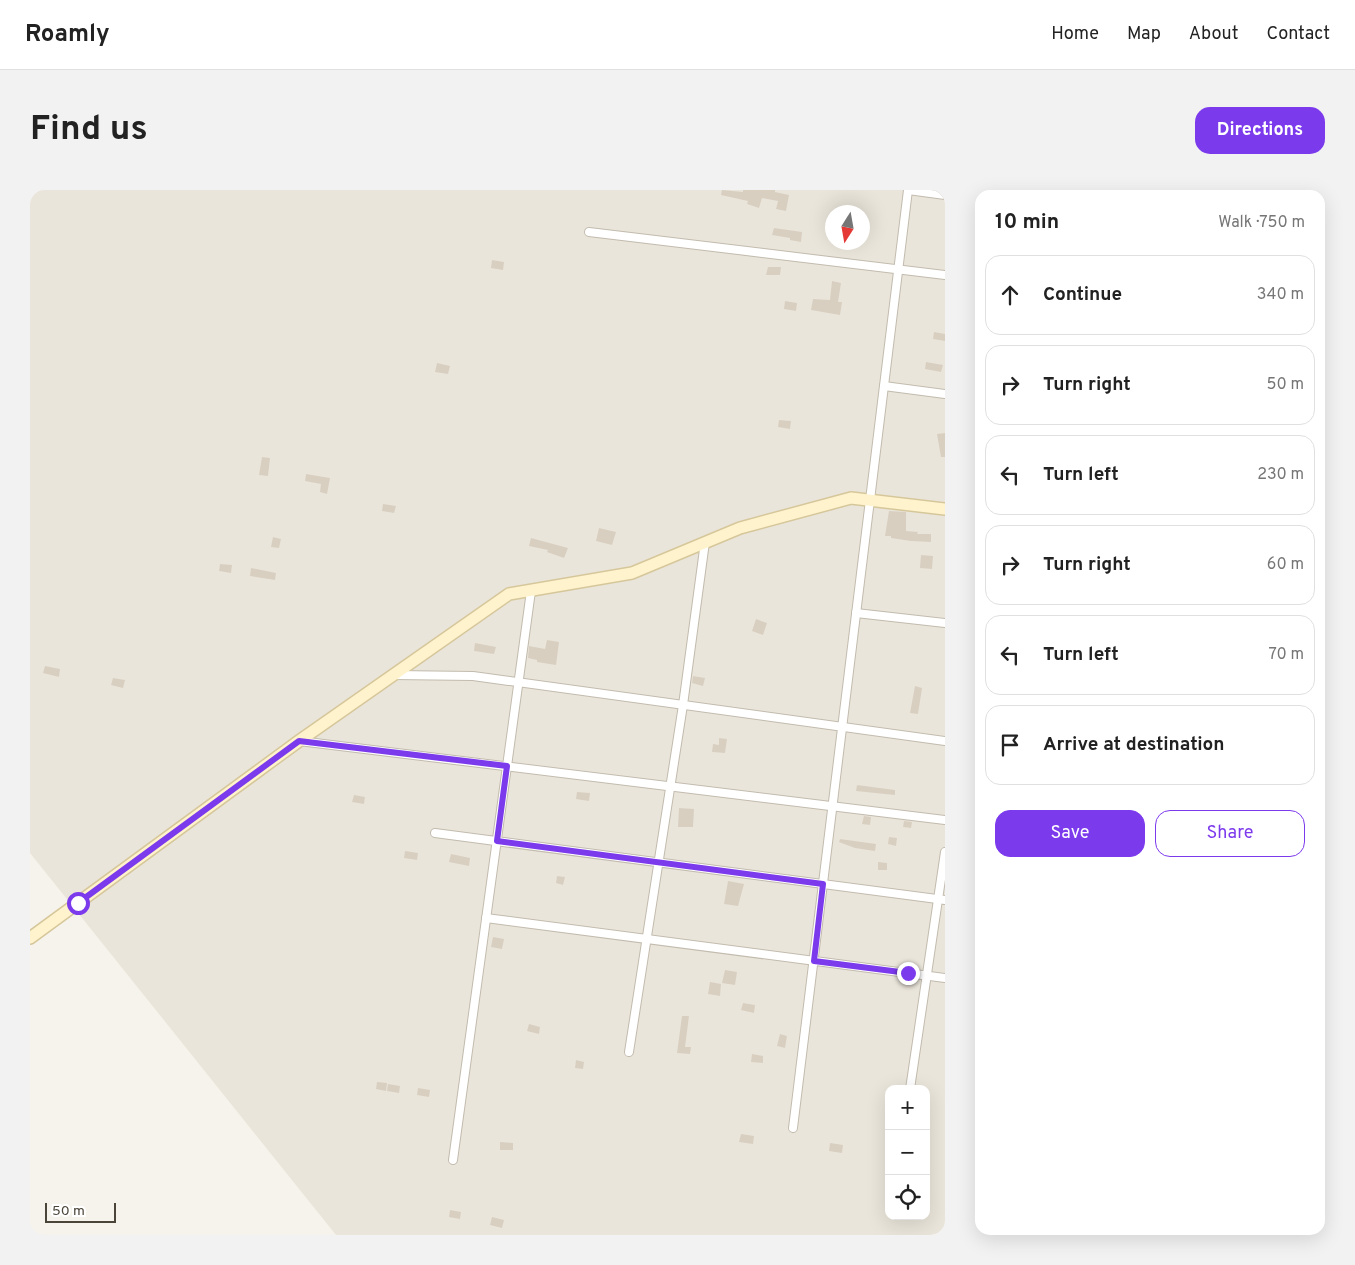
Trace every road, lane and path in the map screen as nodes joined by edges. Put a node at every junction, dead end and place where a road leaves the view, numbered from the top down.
1 (908, 190) edge
2 (945, 195) edge
3 (589, 232) dead end
4 (898, 269) junction
5 (945, 275) edge
6 (884, 386) junction
7 (945, 394) edge
8 (870, 500) junction
9 (945, 509) edge
10 (705, 542) junction
11 (531, 591) junction
12 (856, 613) junction
13 (945, 623) edge
14 (394, 675) junction
15 (519, 682) junction
16 (683, 705) junction
17 (842, 727) junction
18 (299, 741) junction
19 (945, 741) edge
20 (507, 766) junction
21 (670, 786) junction
22 (833, 806) junction
23 (945, 820) edge
24 (435, 832) dead end
25 (497, 841) junction
26 (945, 852) edge
27 (658, 862) junction
28 (823, 884) junction
29 (942, 899) edge
30 (486, 918) junction
31 (30, 938) edge
32 (646, 939) junction
33 (814, 961) junction
34 (927, 976) junction
35 (945, 978) edge
36 (629, 1052) dead end
37 (911, 1085) edge
38 (793, 1128) dead end
39 (453, 1160) dead end

1 - 2 street
1 - 4 street
3 - 4 street
4 - 5 street
4 - 6 street
6 - 7 street
6 - 8 street
8 - 9 street
8 - 10 street
8 - 12 street
10 - 11 street
10 - 16 street
11 - 14 street
11 - 15 street
12 - 13 street
12 - 17 street
14 - 15 street
14 - 18 street
15 - 16 street
15 - 20 street
16 - 17 street
16 - 21 street
17 - 19 street
17 - 22 street
18 - 20 street
18 - 31 street
20 - 21 street
20 - 25 street
21 - 22 street
21 - 27 street
22 - 23 street
22 - 28 street
24 - 25 street
25 - 27 street
25 - 30 street
26 - 29 street
27 - 28 street
27 - 32 street
28 - 29 street
28 - 33 street
29 - 34 street
30 - 32 street
30 - 39 street
32 - 33 street
32 - 36 street
33 - 34 street
33 - 38 street
34 - 35 street
34 - 37 street

